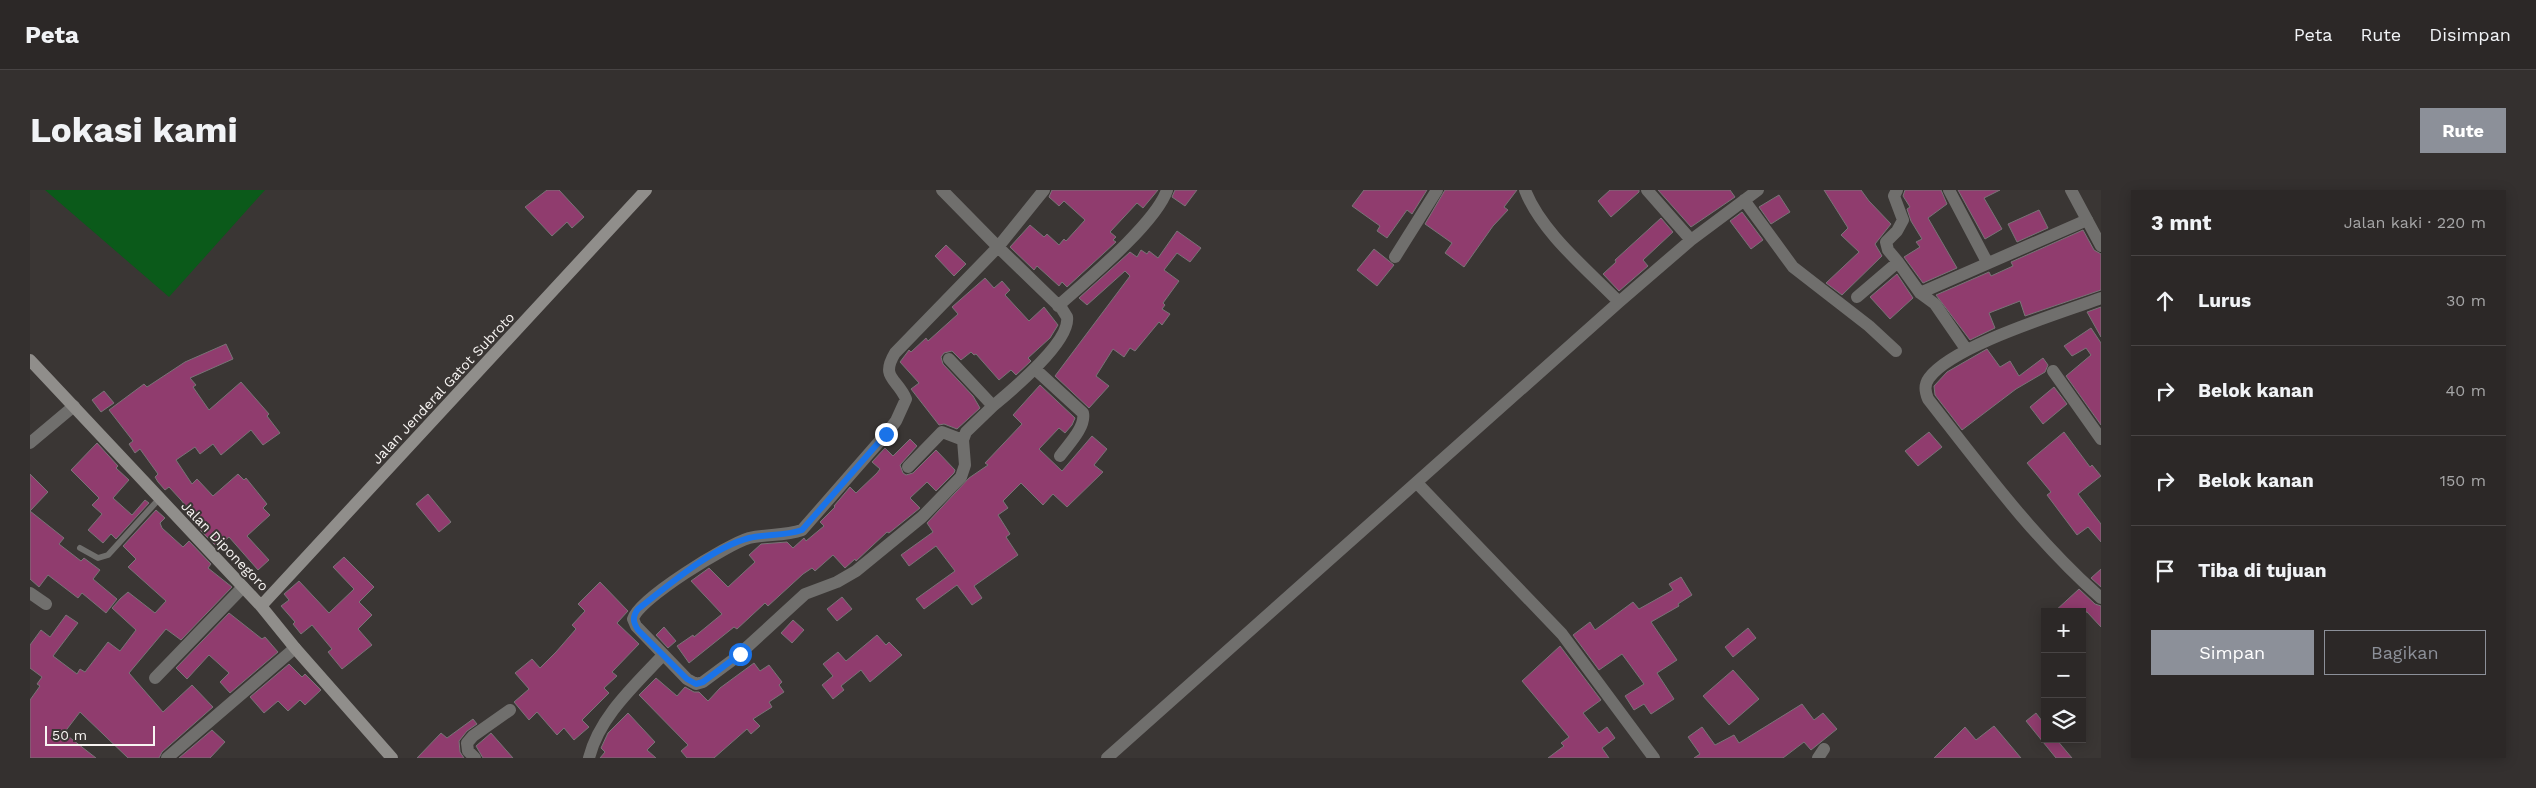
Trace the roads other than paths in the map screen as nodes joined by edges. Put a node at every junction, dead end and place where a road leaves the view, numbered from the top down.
1 (646, 190) edge
2 (942, 190) edge
3 (1044, 190) edge
4 (1167, 190) edge
5 (1437, 190) edge
6 (1525, 190) edge
7 (1647, 190) edge
8 (1758, 190) edge
9 (1897, 190) edge
10 (1949, 190) edge
11 (2071, 190) edge
12 (1744, 200) junction
13 (2086, 220) junction
14 (1691, 240) junction
15 (2101, 246) edge
16 (998, 247) junction
17 (1395, 257) dead end
18 (1898, 262) junction
19 (1987, 262) junction
20 (1920, 293) junction
21 (1857, 297) dead end
22 (2101, 298) edge
23 (1618, 302) junction
24 (1058, 306) junction
25 (1966, 349) junction
26 (1896, 351) dead end
27 (949, 359) dead end
28 (30, 360) edge
29 (1036, 368) junction
30 (2054, 371) dead end
31 (74, 406) junction
32 (993, 406) junction
33 (2101, 439) edge
34 (963, 440) junction
35 (30, 443) edge
36 (1060, 456) dead end
37 (908, 467) dead end
38 (1417, 483) junction
39 (159, 499) junction
40 (80, 548) dead end
41 (243, 587) junction
42 (30, 593) edge
43 (2101, 598) edge
44 (46, 604) dead end
45 (261, 606) junction
46 (295, 648) junction
47 (663, 655) junction
48 (155, 678) dead end
49 (510, 710) dead end
50 (1114, 756) edge
51 (168, 758) edge
52 (392, 758) edge
53 (475, 758) edge
54 (589, 758) edge
55 (1654, 758) edge

1 - 45 main road, Jalan Jenderal Gatot Subroto
2 - 16 street
3 - 16 street
4 - 24 street
5 - 17 street
6 - 23 street
7 - 14 street
8 - 12 street
9 - 18 street
10 - 19 street
11 - 13 street
12 - 14 street
12 - 26 street
13 - 15 street
13 - 19 street
14 - 23 street
16 - 24 street
16 - 47 street
18 - 20 street
18 - 21 street
19 - 20 street
20 - 25 street
22 - 25 street
23 - 38 street
24 - 29 street
25 - 43 street
27 - 32 street
28 - 31 main road, Jalan Diponegoro
29 - 32 street
29 - 36 street
30 - 33 street
31 - 35 street
31 - 39 main road, Jalan Diponegoro
32 - 34 street
34 - 37 street
34 - 47 street
38 - 50 street
38 - 55 street
39 - 40 lane
39 - 41 main road, Jalan Diponegoro
41 - 45 main road, Jalan Diponegoro
41 - 48 street
42 - 44 street
45 - 46 main road, Jalan Diponegoro
46 - 51 street
46 - 52 main road, Jalan Diponegoro
47 - 54 street
49 - 53 street

